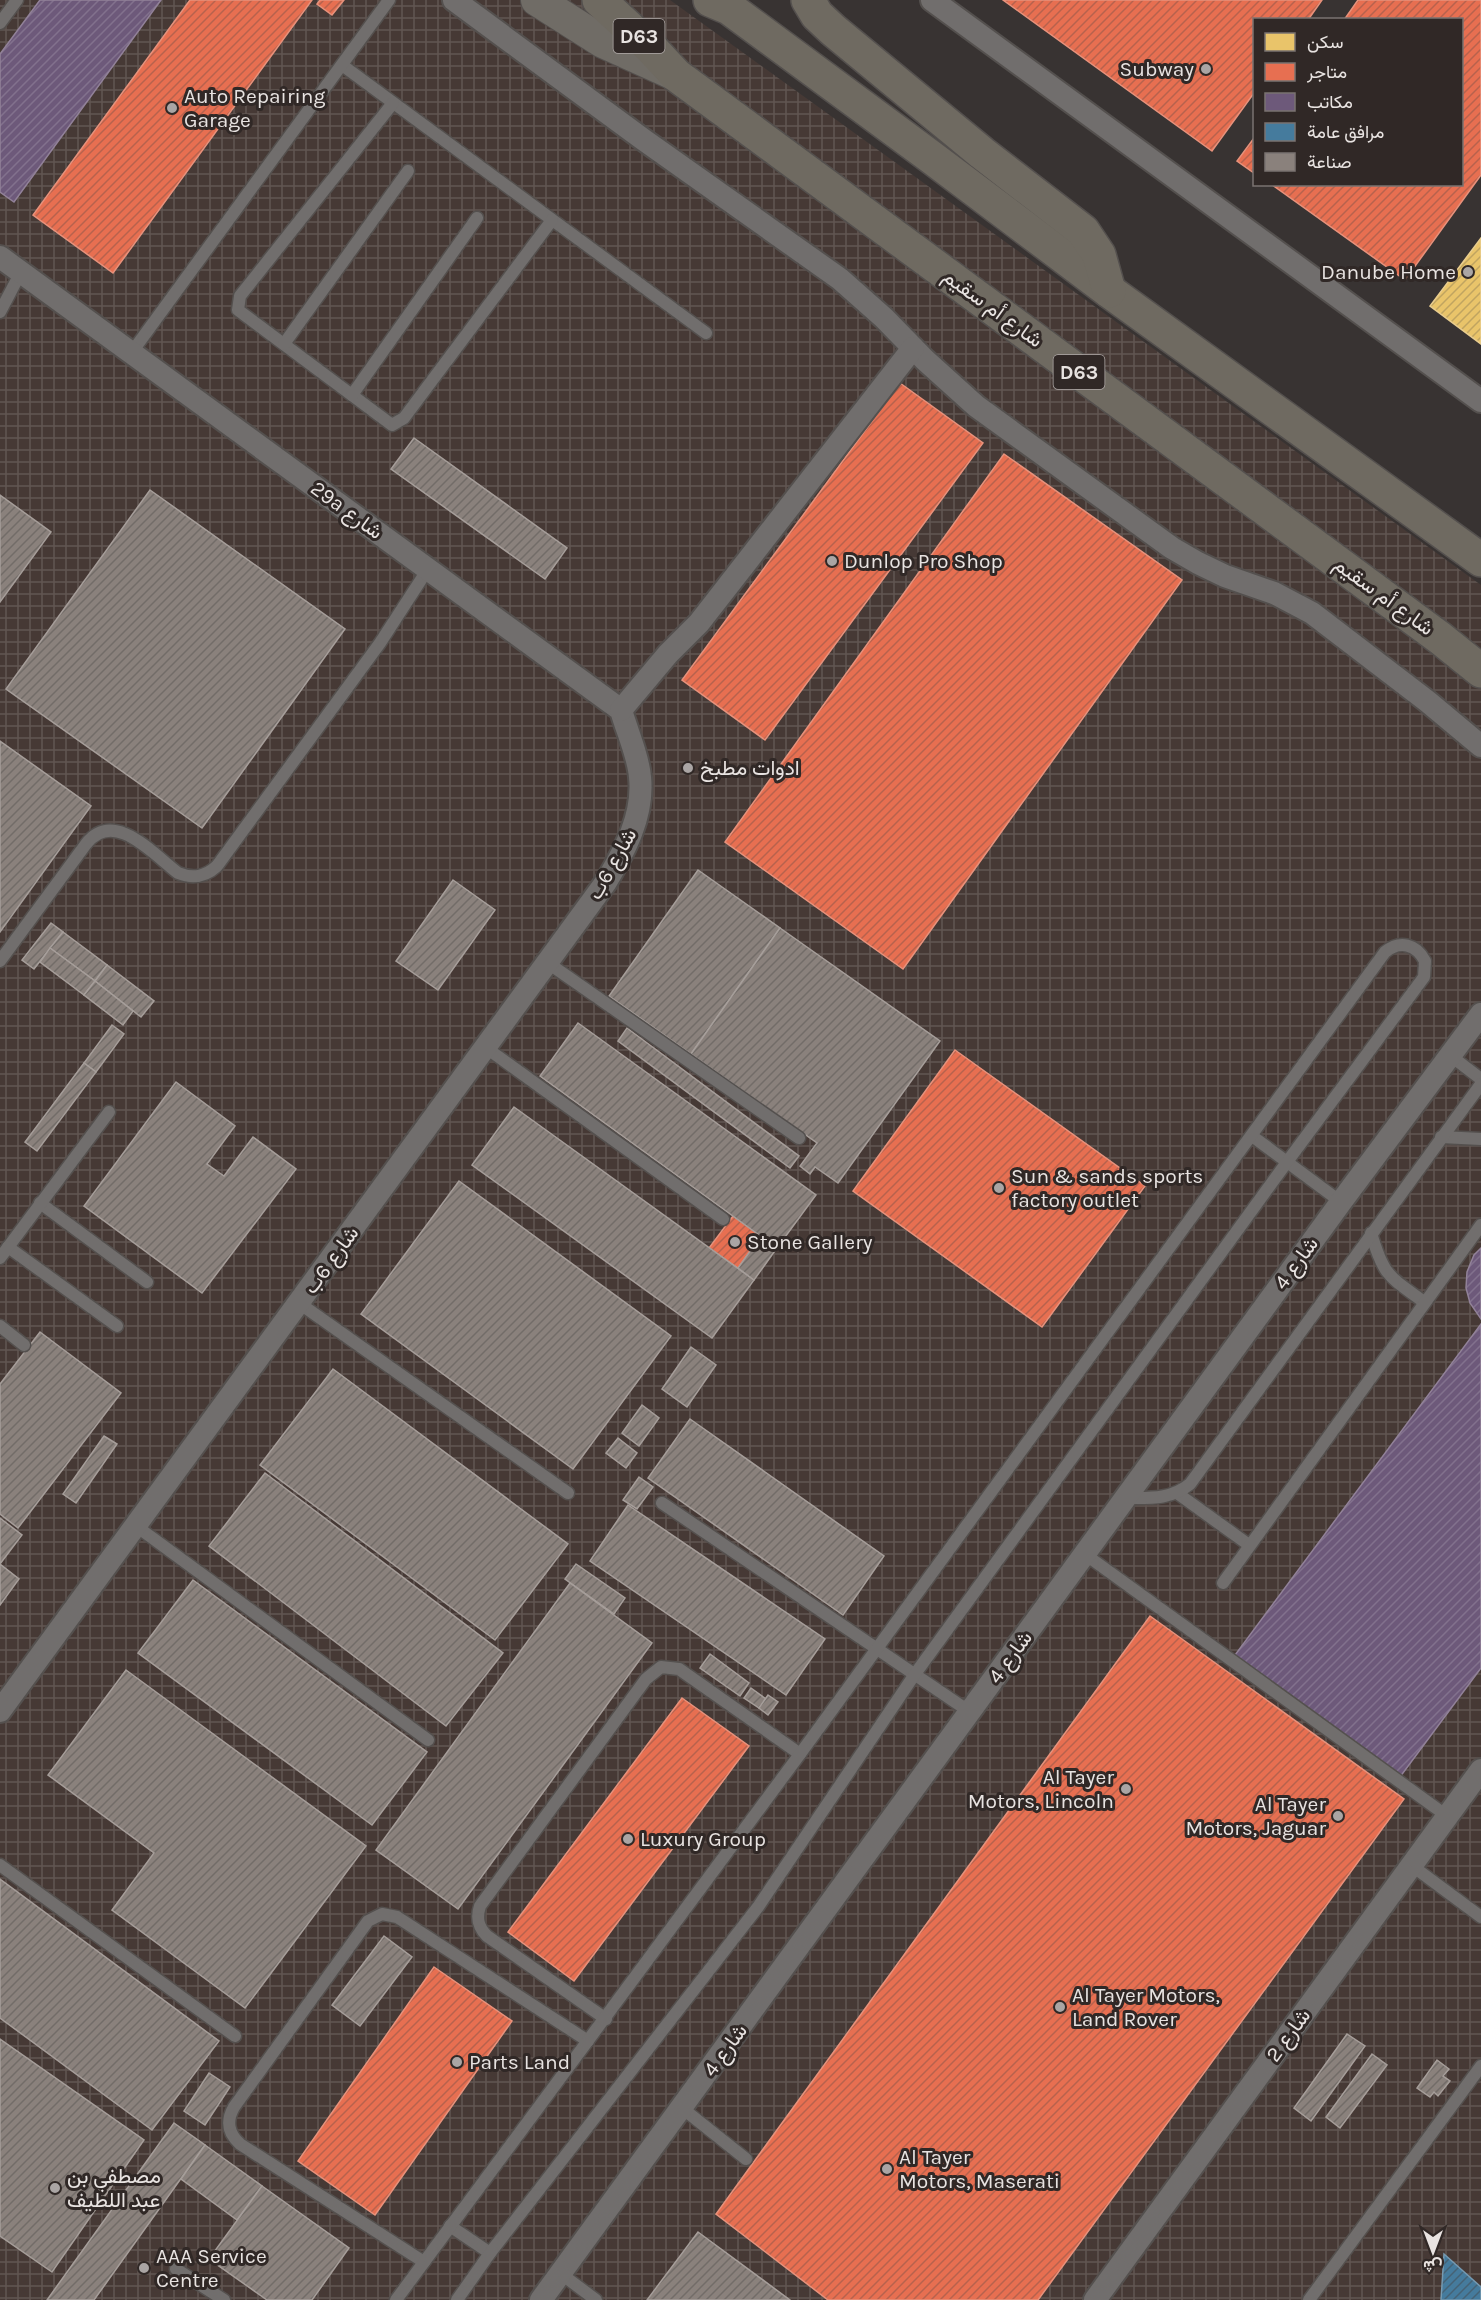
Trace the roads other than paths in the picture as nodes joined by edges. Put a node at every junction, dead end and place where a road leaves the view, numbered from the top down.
1 (17, 0) edge
2 (389, 0) edge
3 (453, 0) edge
4 (537, 0) edge
5 (599, 0) edge
6 (808, 0) edge
7 (932, 0) edge
8 (721, 3) edge
9 (0, 23) edge
10 (342, 65) junction
11 (676, 75) junction
12 (393, 103) junction
13 (408, 171) dead end
14 (477, 218) dead end
15 (552, 220) junction
16 (0, 257) edge
17 (21, 272) junction
18 (1109, 291) junction
19 (0, 312) edge
20 (706, 333) dead end
21 (284, 344) junction
22 (913, 348) junction
23 (132, 352) junction
24 (352, 394) junction
25 (1481, 401) edge
26 (1481, 560) edge
27 (428, 569) junction
28 (1481, 671) edge
29 (621, 710) junction
30 (1481, 746) edge
31 (0, 961) edge
32 (548, 963) junction
33 (1481, 1014) edge
34 (485, 1047) junction
35 (1451, 1056) junction
36 (1481, 1079) edge
37 (1481, 1084) edge
38 (109, 1112) dead end
39 (1251, 1136) junction
40 (1441, 1137) junction
41 (799, 1138) dead end
42 (1481, 1139) edge
43 (1287, 1162) junction
44 (1341, 1202) junction
45 (40, 1203) junction
46 (723, 1219) dead end
47 (1481, 1225) edge
48 (1371, 1233) junction
49 (4, 1253) edge
50 (147, 1282) dead end
51 (1424, 1302) junction
52 (299, 1303) junction
53 (0, 1326) edge
54 (117, 1326) dead end
55 (24, 1345) dead end
56 (568, 1492) dead end
57 (1177, 1493) junction
58 (1125, 1498) junction
59 (662, 1503) dead end
60 (136, 1526) junction
61 (1249, 1545) junction
62 (1086, 1555) junction
63 (1223, 1583) dead end
64 (877, 1648) junction
65 (915, 1674) junction
66 (0, 1711) edge
67 (970, 1712) junction
68 (428, 1740) dead end
69 (801, 1754) junction
70 (1481, 1770) edge
71 (1447, 1816) junction
72 (0, 1865) edge
73 (1411, 1865) junction
74 (1481, 1917) edge
75 (606, 2019) junction
76 (235, 2036) dead end
77 (588, 2041) junction
78 (1481, 2066) edge
79 (682, 2108) junction
80 (746, 2158) dead end
81 (450, 2226) junction
82 (490, 2253) junction
83 (424, 2262) junction
84 (176, 2269) dead end
85 (560, 2273) junction
86 (224, 2300) edge
87 (396, 2300) edge
88 (456, 2300) edge
89 (541, 2300) edge
90 (596, 2300) edge
91 (1095, 2300) edge
92 (1309, 2300) edge

1 - 9 lane
2 - 10 lane
3 - 22 street
4 - 11 main road
5 - 11 main road, شارع أم سقيم / D63
6 - 18 main road
7 - 25 street
8 - 18 main road
10 - 12 lane
10 - 23 lane
11 - 28 main road, شارع أم سقيم / D63
12 - 15 lane
12 - 21 lane
13 - 21 lane
14 - 24 lane
15 - 20 lane
15 - 24 lane
16 - 17 street, 29a شارع
17 - 19 lane
17 - 23 street, 29a شارع
18 - 26 main road
21 - 24 lane
22 - 29 street
22 - 30 street
23 - 27 street, 29a شارع
27 - 29 street, 29a شارع
27 - 31 lane
29 - 32 street, شارع 6ب
32 - 34 street, شارع 6ب
32 - 41 lane
33 - 35 street, شارع 4
34 - 46 lane
34 - 52 street, شارع 6ب
35 - 36 lane
35 - 44 street, شارع 4
37 - 40 lane
38 - 45 lane
39 - 43 lane
39 - 43 lane
39 - 64 lane
40 - 42 lane
40 - 48 lane
43 - 44 lane
43 - 65 lane
44 - 58 street, شارع 4
45 - 49 lane
45 - 50 lane
47 - 51 lane
48 - 51 lane
48 - 57 lane
49 - 54 lane
51 - 61 lane
52 - 56 lane
52 - 60 street, شارع 6ب
53 - 55 lane
57 - 58 lane
57 - 61 lane
58 - 62 street, شارع 4
59 - 64 lane
60 - 66 street, شارع 6ب
60 - 68 lane
61 - 63 lane
62 - 67 street, شارع 4
62 - 71 lane
64 - 65 lane
64 - 69 lane
65 - 67 lane
65 - 82 lane
67 - 79 street, شارع 4
69 - 75 lane
69 - 75 lane
70 - 71 street, شارع 2
71 - 73 street, شارع 2
72 - 76 lane
73 - 74 lane
73 - 91 street, شارع 2
75 - 77 lane
77 - 81 lane
77 - 83 lane
78 - 92 lane
79 - 80 lane
79 - 85 street, شارع 4
81 - 82 lane
81 - 83 lane
82 - 88 lane
83 - 87 lane
84 - 86 lane
85 - 89 street, شارع 4
85 - 90 lane

